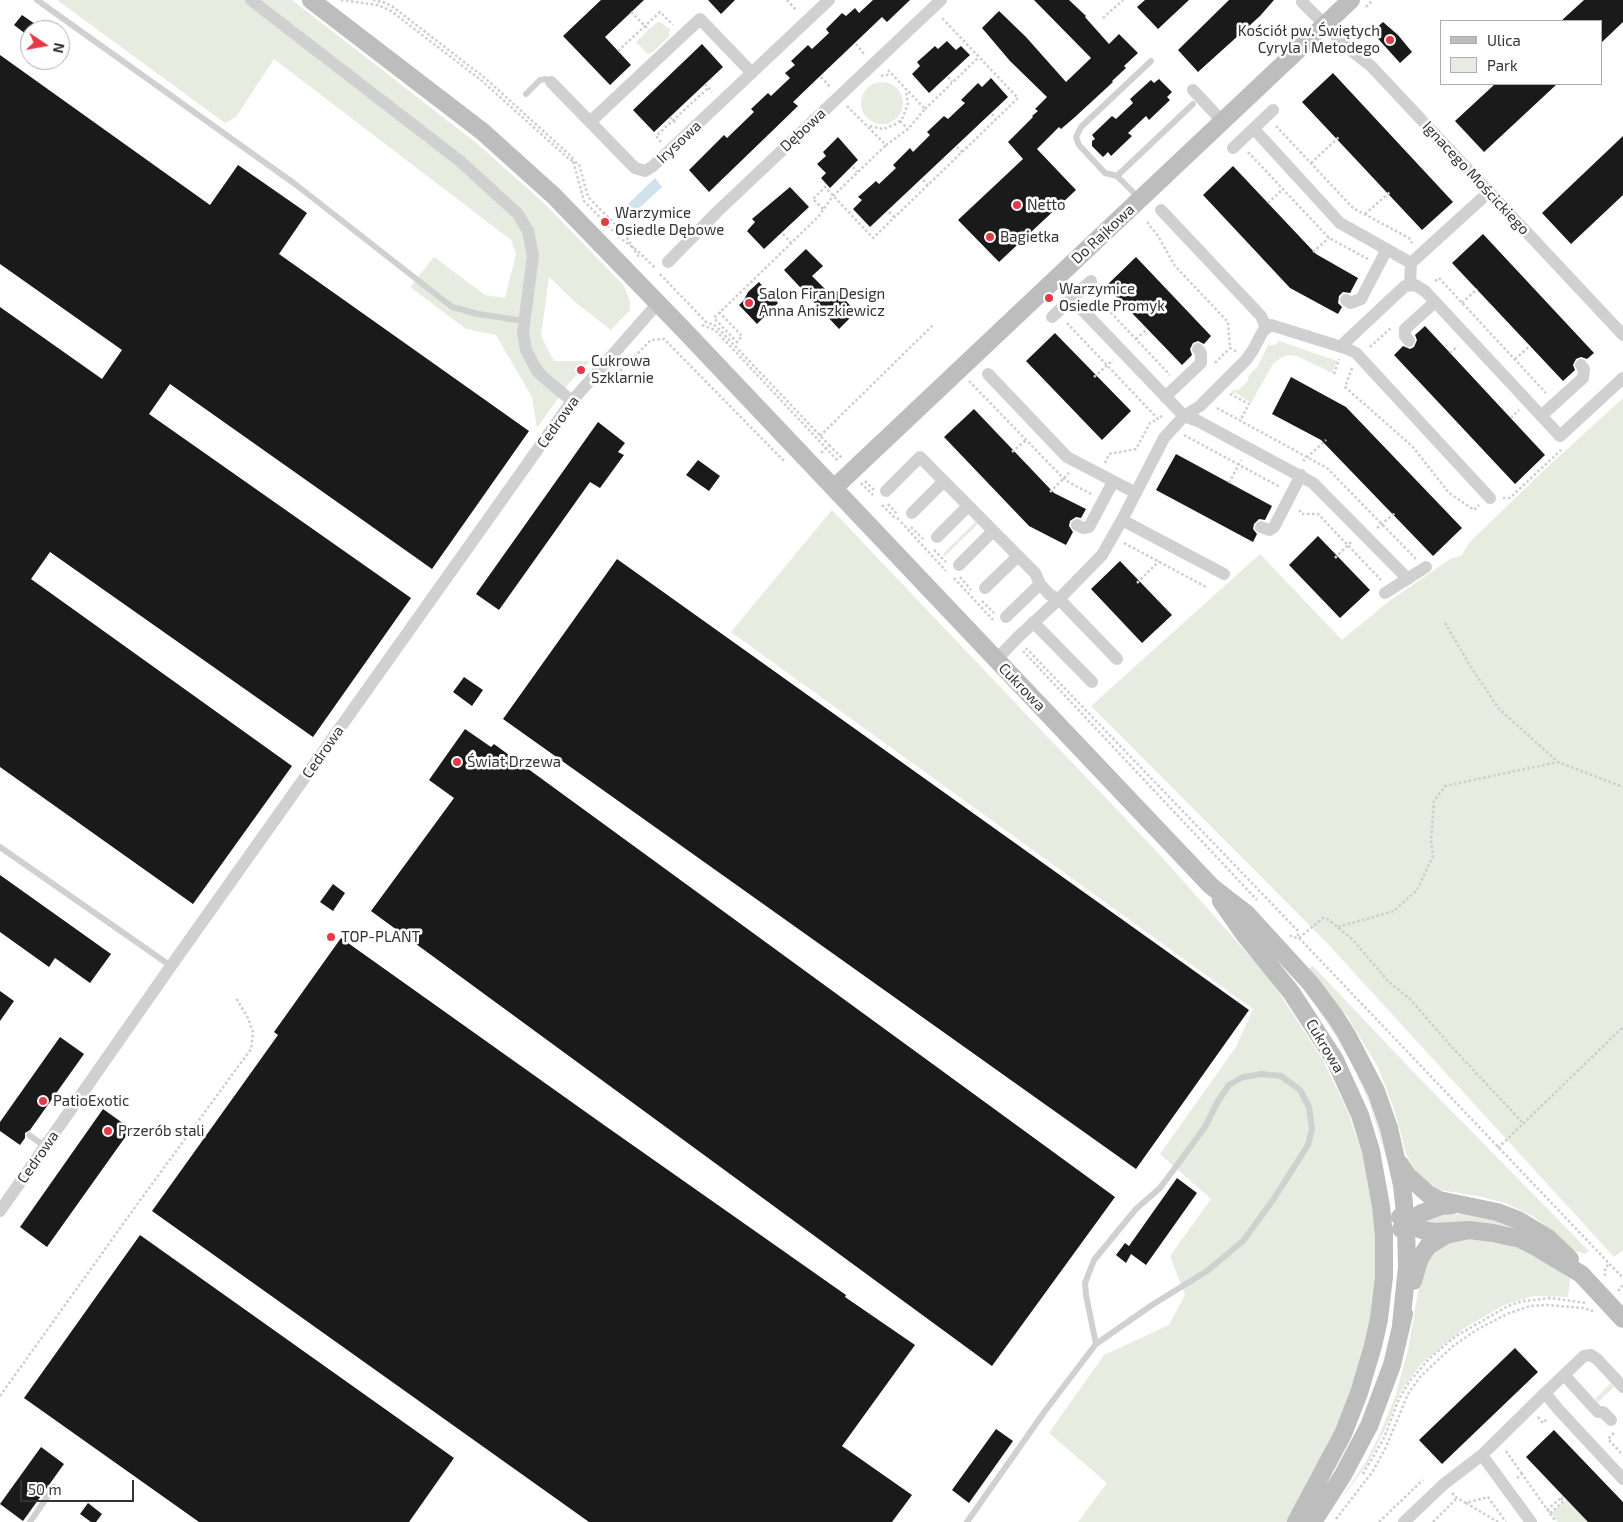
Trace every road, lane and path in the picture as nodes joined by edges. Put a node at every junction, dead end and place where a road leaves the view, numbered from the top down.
1 (37, 0) edge
2 (251, 0) edge
3 (311, 0) edge
4 (340, 0) edge
5 (829, 0) edge
6 (1123, 0) edge
7 (1302, 0) edge
8 (1351, 0) edge
9 (937, 4) edge
10 (631, 12) dead end
11 (1103, 18) dead end
12 (1324, 25) junction
13 (645, 26) junction
14 (649, 30) dead end
15 (682, 35) junction
16 (618, 51) dead end
17 (979, 57) junction
18 (878, 59) junction
19 (1151, 61) dead end
20 (752, 73) junction
21 (948, 77) dead end
22 (551, 82) joint
23 (952, 82) junction
24 (705, 84) dead end
25 (905, 88) junction
26 (1193, 90) dead end
27 (526, 94) dead end
28 (839, 97) junction
29 (1193, 104) dead end
30 (925, 109) junction
31 (1273, 110) dead end
32 (992, 114) dead end
33 (670, 117) dead end
34 (996, 119) junction
35 (900, 121) junction
36 (590, 122) junction
37 (675, 122) junction
38 (1223, 122) junction
39 (866, 125) junction
40 (1275, 125) dead end
41 (908, 129) junction
42 (1254, 129) junction
43 (1339, 137) dead end
44 (663, 144) dead end
45 (886, 145) junction
46 (957, 147) dead end
47 (1233, 148) dead end
48 (962, 152) junction
49 (1311, 163) junction
50 (853, 167) dead end
51 (857, 172) junction
52 (1117, 176) junction
53 (923, 180) dead end
54 (928, 185) junction
55 (1283, 189) dead end
56 (1390, 192) dead end
57 (1489, 192) junction
58 (833, 196) junction
59 (1140, 199) junction
60 (1268, 203) dead end
61 (823, 210) junction
62 (1161, 210) dead end
63 (889, 212) dead end
64 (1365, 214) junction
65 (894, 217) junction
66 (1147, 222) dead end
67 (783, 234) dead end
68 (1329, 238) dead end
69 (791, 243) junction
70 (1387, 249) junction
71 (1314, 252) dead end
72 (1415, 259) junction
73 (766, 260) dead end
74 (643, 262) dead end
75 (668, 262) dead end
76 (769, 264) junction
77 (656, 276) dead end
78 (1091, 281) dead end
79 (1410, 284) junction
80 (1477, 289) dead end
81 (1425, 291) junction
82 (1097, 298) dead end
83 (1072, 299) junction
84 (1346, 300) dead end
85 (1435, 302) junction
86 (658, 303) junction
87 (1462, 303) junction
88 (682, 304) dead end
89 (719, 312) junction
90 (1052, 317) dead end
91 (524, 321) junction
92 (934, 324) dead end
93 (702, 325) dead end
94 (1266, 327) junction
95 (1147, 328) dead end
96 (725, 329) junction
97 (722, 332) dead end
98 (1623, 335) edge
99 (1136, 339) junction
100 (1409, 341) dead end
101 (1530, 346) dead end
102 (1198, 350) dead end
103 (1122, 352) junction
104 (1338, 354) junction
105 (1247, 358) junction
106 (1515, 359) junction
107 (1347, 361) dead end
108 (1354, 363) dead end
109 (1581, 365) dead end
110 (988, 374) dead end
111 (1334, 374) dead end
112 (1094, 377) dead end
113 (1623, 378) edge
114 (967, 380) dead end
115 (1226, 392) dead end
116 (1162, 394) junction
117 (572, 401) junction
118 (1556, 403) junction
119 (1184, 416) junction
120 (1541, 416) junction
121 (1198, 421) junction
122 (1240, 421) dead end
123 (1173, 428) junction
124 (820, 436) dead end
125 (1326, 440) dead end
126 (829, 445) dead end
127 (1248, 447) junction
128 (1012, 452) dead end
129 (1239, 464) junction
130 (851, 471) junction
131 (1296, 473) junction
132 (1099, 475) junction
133 (1064, 479) dead end
134 (944, 481) junction
135 (1113, 482) junction
136 (1229, 483) dead end
137 (834, 488) junction
138 (1050, 492) dead end
139 (1136, 493) junction
140 (873, 496) dead end
141 (881, 496) junction
142 (1489, 497) joint
143 (1294, 504) dead end
144 (968, 506) junction
145 (912, 513) dead end
146 (1395, 513) dead end
147 (900, 519) junction
148 (1126, 522) junction
149 (1078, 525) dead end
150 (1261, 527) dead end
151 (994, 531) junction
152 (1365, 534) junction
153 (931, 542) junction
154 (1348, 546) junction
155 (1018, 556) junction
156 (1335, 558) dead end
157 (1160, 561) junction
158 (1426, 567) dead end
159 (956, 570) junction
160 (1224, 574) dead end
161 (1408, 579) junction
162 (1137, 583) dead end
163 (1040, 584) junction
164 (1208, 588) dead end
165 (972, 590) dead end
166 (1387, 592) joint
167 (982, 593) joint
168 (1059, 599) junction
169 (1000, 619) junction
170 (1033, 622) junction
171 (1445, 623) dead end
172 (1015, 639) junction
173 (1117, 659) dead end
174 (996, 660) junction
175 (1092, 682) dead end
176 (1558, 762) junction
177 (1623, 787) edge
178 (0, 847) edge
179 (1211, 886) junction
180 (1258, 901) dead end
181 (1337, 927) junction
182 (1285, 930) dead end
183 (1298, 938) junction
184 (171, 966) junction
185 (236, 998) dead end
186 (1623, 1027) edge
187 (1523, 1123) junction
188 (29, 1135) dead end
189 (46, 1147) junction
190 (1498, 1148) junction
191 (1396, 1154) junction
192 (1378, 1183) junction
193 (1458, 1205) junction
194 (0, 1211) edge
195 (1406, 1223) junction
196 (1468, 1230) junction
197 (1384, 1271) junction
198 (1581, 1274) junction
199 (1623, 1278) edge
200 (1623, 1285) edge
201 (1617, 1291) dead end
202 (1599, 1294) junction
203 (1596, 1313) dead end
204 (1623, 1319) edge
205 (1401, 1325) junction
206 (1096, 1344) junction
207 (1564, 1375) junction
208 (1623, 1386) edge
209 (1546, 1393) junction
210 (0, 1396) edge
211 (1529, 1409) junction
212 (1558, 1409) junction
213 (1615, 1424) joint
214 (1497, 1440) junction
215 (1482, 1455) junction
216 (1623, 1455) edge
217 (1522, 1474) dead end
218 (1361, 1477) dead end
219 (1623, 1479) edge
220 (1423, 1480) dead end
221 (1444, 1484) junction
222 (54, 1487) dead end
223 (1562, 1497) dead end
224 (1458, 1498) junction
225 (1466, 1503) junction
226 (1549, 1512) dead end
227 (30, 1522) edge
228 (967, 1522) edge
229 (1296, 1522) edge
230 (1312, 1522) edge
231 (1334, 1522) edge
232 (1379, 1522) edge
233 (1404, 1522) edge
234 (1433, 1522) edge
235 (1498, 1522) edge
236 (1506, 1522) edge
237 (1531, 1522) edge

1 - 91 lane
2 - 91 street
3 - 86 street, Cukrowa
4 - 74 path
5 - 20 street, Irysowa
6 - 11 path
7 - 12 street, Ignacego Mościckiego
8 - 12 street, Do Rajkowa
9 - 17 path
9 - 18 street, Dębowa
10 - 13 path
12 - 38 street, Do Rajkowa
12 - 57 street, Ignacego Mościckiego
13 - 14 path
13 - 15 path
13 - 16 path
15 - 20 street
15 - 36 street
17 - 23 path
17 - 34 path
18 - 25 path
18 - 28 street, Dębowa
19 - 52 lane
20 - 36 street, Irysowa
21 - 23 path
22 - 27 lane, Irysowa
22 - 36 street, Irysowa
23 - 30 path
24 - 37 path
25 - 30 path
25 - 35 path
26 - 38 street
28 - 39 path
28 - 75 street, Dębowa
29 - 52 lane
30 - 41 path
31 - 42 street
32 - 34 path
33 - 37 path
34 - 48 path
35 - 39 path
35 - 41 path
37 - 44 path
38 - 59 street, Do Rajkowa
39 - 45 path
40 - 49 path
41 - 45 path
42 - 47 street
42 - 70 street
43 - 49 path
45 - 51 path
46 - 48 path
48 - 54 path
49 - 64 path
50 - 51 path
51 - 58 path
52 - 59 lane
53 - 54 path
54 - 65 path
55 - 60 path
56 - 64 path
57 - 72 street
57 - 98 street, Ignacego Mościckiego
58 - 61 path
58 - 61 path
58 - 65 path
59 - 130 street, Do Rajkowa
61 - 69 path
62 - 94 street
63 - 65 path
64 - 72 path
66 - 105 path
67 - 69 path
68 - 71 path
69 - 76 path
70 - 72 street
70 - 84 street
72 - 79 street
73 - 76 path
76 - 89 path
77 - 88 path
78 - 83 street
79 - 81 street
79 - 104 street
80 - 87 path
81 - 85 street
81 - 87 path
82 - 99 path
83 - 90 street
83 - 103 street
85 - 100 street
85 - 120 street
86 - 117 street, Cedrowa
86 - 137 street, Cukrowa
87 - 106 path
89 - 96 path
89 - 96 path
91 - 117 street
92 - 124 path
93 - 130 path
94 - 104 street
94 - 105 street
95 - 99 path
96 - 97 path
99 - 116 path
101 - 106 path
102 - 116 street
103 - 112 path
103 - 116 street
104 - 107 path
104 - 111 path
104 - 142 street
105 - 119 street
106 - 118 path
108 - 142 path
109 - 118 street
110 - 132 street
113 - 120 street
114 - 128 path
115 - 122 path
116 - 119 street
117 - 184 street, Cedrowa
118 - 120 street
119 - 121 street
119 - 123 street
121 - 127 street
121 - 129 path
123 - 132 path
123 - 139 street
125 - 131 path
126 - 130 path
127 - 129 path
127 - 131 street
129 - 131 path
129 - 136 path
130 - 137 street, Do Rajkowa
130 - 140 path
130 - 141 path
131 - 150 street
131 - 152 street
132 - 135 street
133 - 138 path
134 - 141 street
134 - 144 street
134 - 145 street
135 - 139 street
135 - 149 street
137 - 174 street, Cukrowa
139 - 148 street
141 - 147 path
143 - 154 path
144 - 151 street
144 - 153 street
146 - 152 path
147 - 153 path
147 - 169 path
148 - 157 path
148 - 160 street
148 - 168 street
151 - 155 street
151 - 159 street
152 - 154 path
152 - 161 street
153 - 159 path
154 - 156 path
154 - 166 path
155 - 163 street
155 - 167 street
157 - 162 path
157 - 164 path
158 - 161 street
159 - 165 path
161 - 166 street
163 - 168 street
163 - 169 street
167 - 169 path
168 - 170 street
168 - 173 street
170 - 172 street
170 - 175 street
171 - 176 path
172 - 174 street
172 - 180 path
172 - 183 path
174 - 179 street, Cukrowa
176 - 177 path
176 - 181 path
178 - 184 lane
179 - 191 street, Cukrowa
179 - 192 street, Cukrowa
181 - 183 path
181 - 187 path
182 - 183 path
183 - 190 path
184 - 189 street, Cedrowa
185 - 210 path
186 - 187 path
187 - 190 path
188 - 189 lane
189 - 194 street, Cedrowa
190 - 199 path
191 - 193 street, Cukrowa
191 - 195 street, Cukrowa
192 - 195 street, Cukrowa
192 - 197 street
193 - 195 street, Cukrowa
193 - 198 street, Cukrowa
195 - 196 street, Cukrowa
195 - 197 street
195 - 205 street
196 - 198 street, Cukrowa
196 - 205 street
197 - 229 street
198 - 202 street, Cukrowa
200 - 201 path
202 - 204 street, Cukrowa
202 - 218 path
203 - 231 path
205 - 230 street
206 - 206 lane
206 - 228 lane
207 - 208 street
207 - 209 street
207 - 213 street
209 - 211 street
209 - 212 street
211 - 212 path
211 - 214 street
212 - 219 street
213 - 216 path
214 - 215 street
214 - 217 path
215 - 221 street
215 - 237 street
220 - 232 path
221 - 224 path
221 - 233 street
222 - 227 lane
223 - 226 path
224 - 225 path
224 - 234 path
225 - 235 path
225 - 236 path

